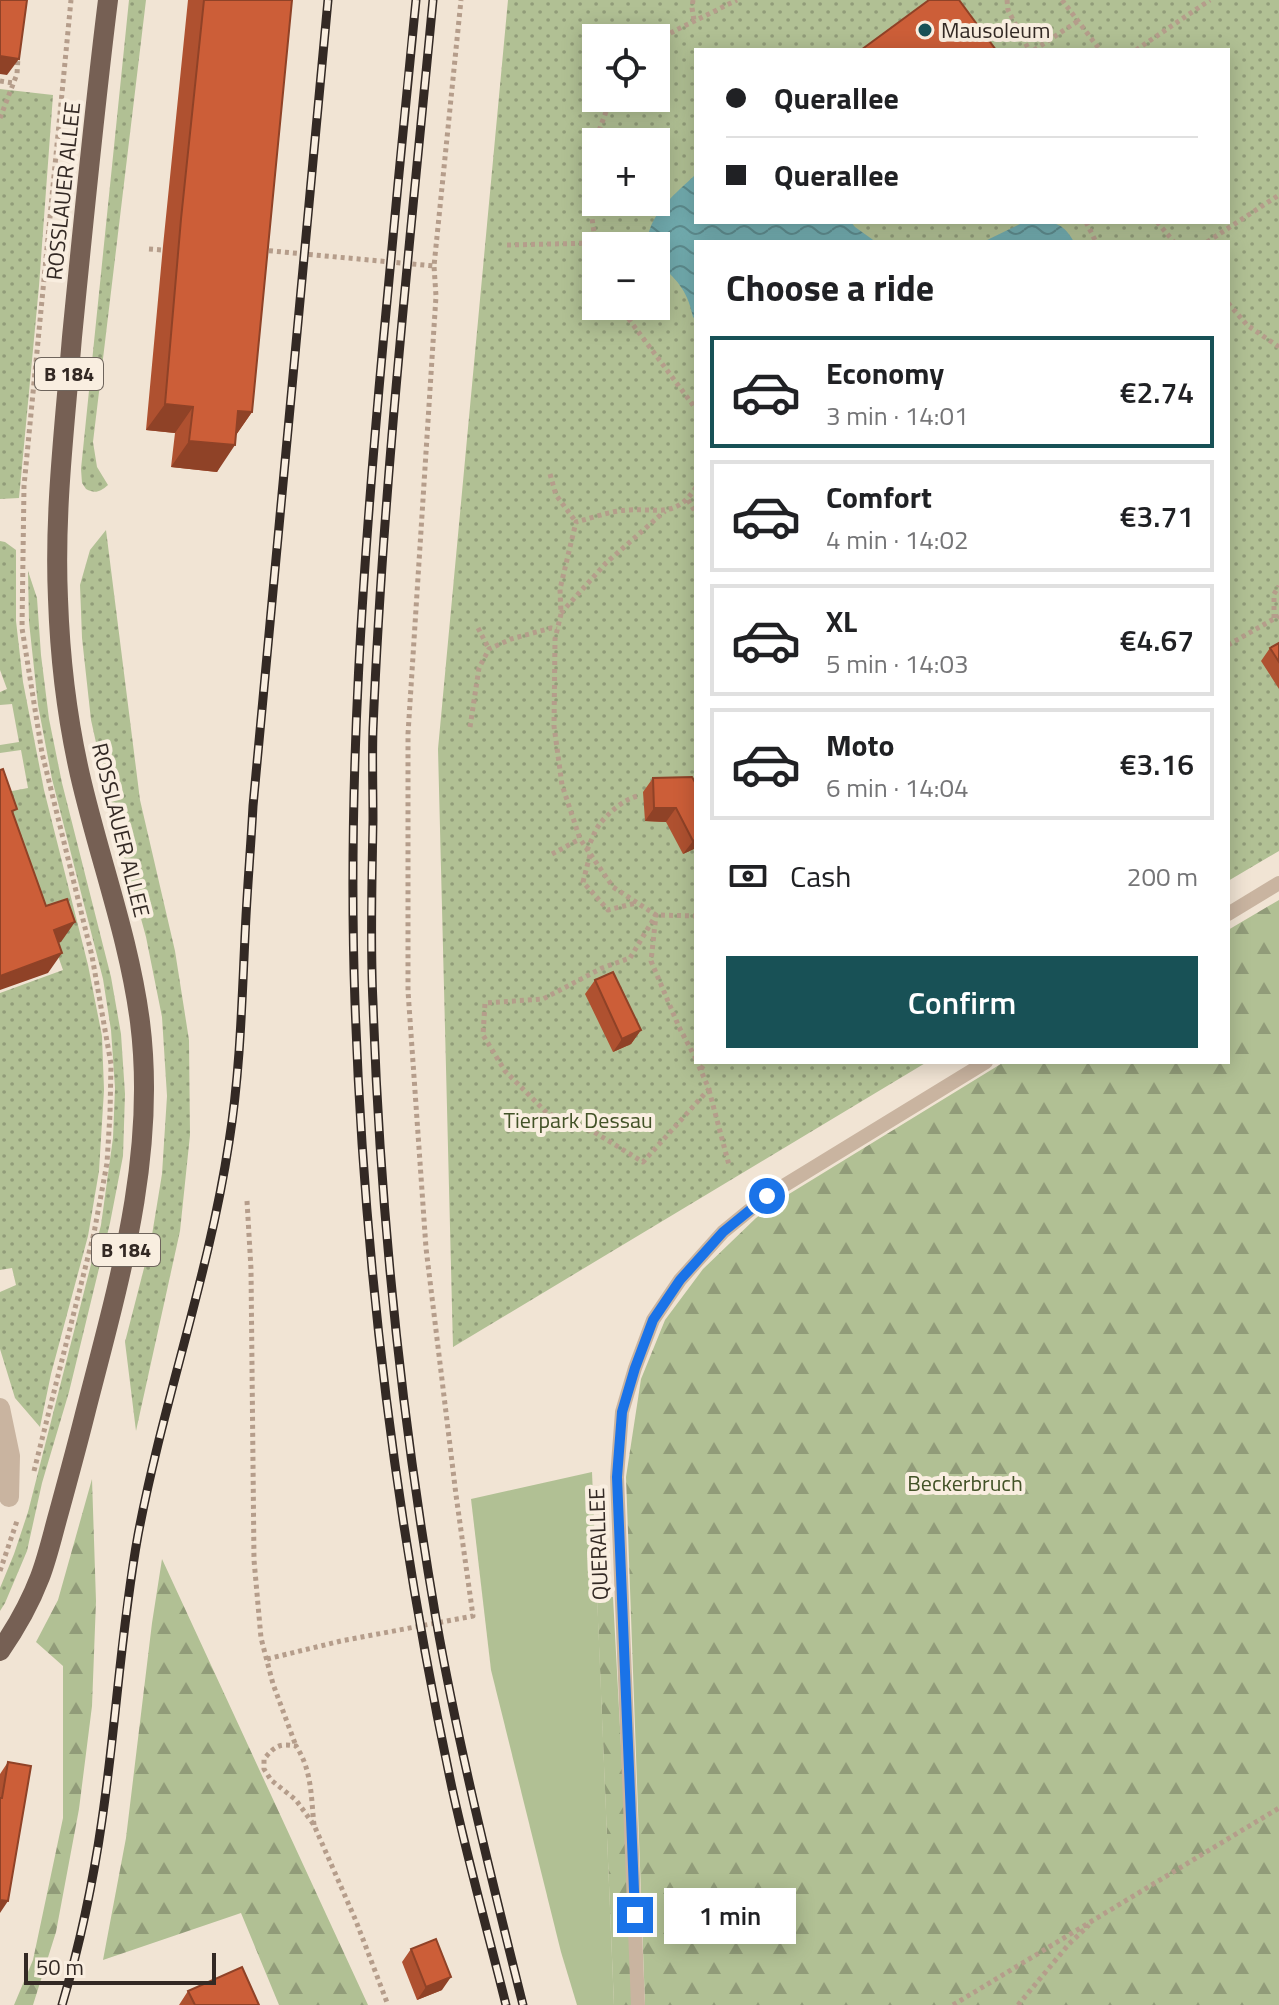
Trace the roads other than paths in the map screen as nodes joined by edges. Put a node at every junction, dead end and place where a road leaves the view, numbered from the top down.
1 (108, 0) edge
2 (1279, 883) edge
3 (1230, 913) edge
4 (983, 1064) edge
5 (0, 1408) edge
6 (10, 1505) edge
7 (0, 1651) edge
8 (638, 2005) edge

1 - 7 main road, ROSSLAUER ALLEE / B 184
2 - 3 lane
4 - 8 lane, QUERALLEE
5 - 6 street

